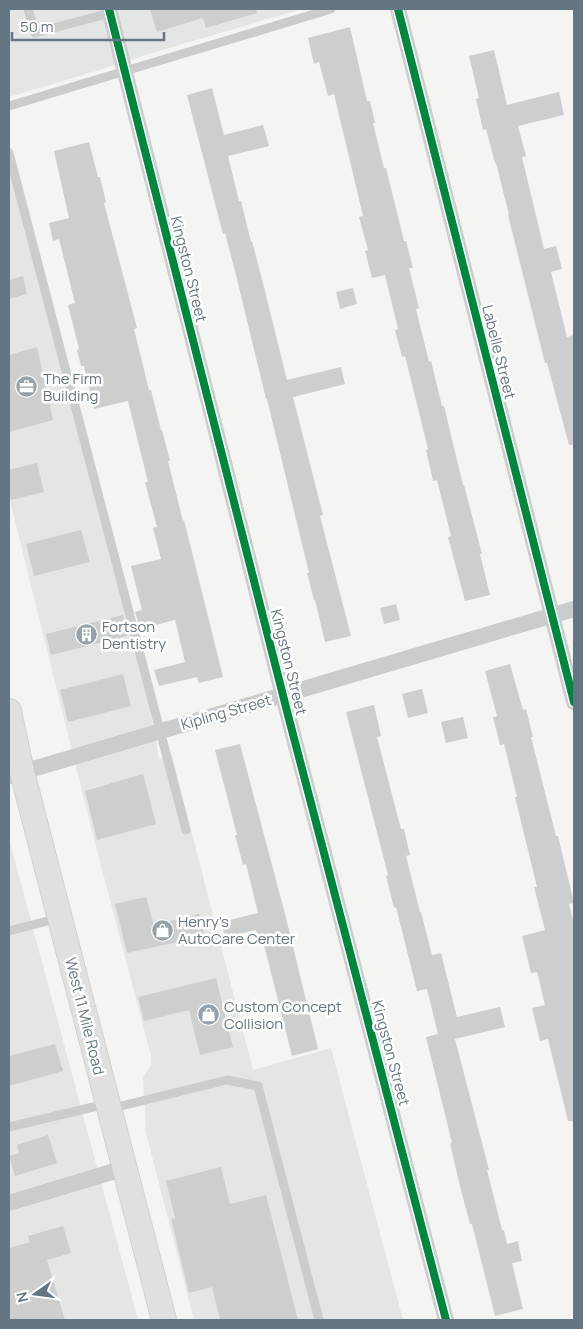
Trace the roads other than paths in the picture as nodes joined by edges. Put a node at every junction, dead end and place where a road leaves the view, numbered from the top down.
1 (28, 9) edge
2 (332, 9) edge
3 (398, 9) edge
4 (109, 11) edge
5 (307, 12) edge
6 (125, 71) junction
7 (9, 106) edge
8 (9, 153) edge
9 (574, 608) edge
10 (552, 615) junction
11 (284, 695) junction
12 (574, 702) edge
13 (9, 711) edge
14 (160, 732) junction
15 (16, 774) edge
16 (186, 830) dead end
17 (60, 918) junction
18 (9, 931) edge
19 (108, 1106) junction
20 (9, 1127) edge
21 (125, 1168) junction
22 (9, 1203) edge
23 (164, 1320) edge
24 (319, 1320) edge
25 (446, 1320) edge

1 - 4 lane
2 - 5 lane
3 - 10 street, Labelle Street
4 - 6 street, Kingston Street
5 - 6 lane
6 - 7 lane
6 - 11 street, Kingston Street
8 - 14 lane
9 - 10 street, Kipling Street
10 - 11 street, Kipling Street
10 - 12 street, Labelle Street
11 - 14 street, Kipling Street
11 - 25 street, Kingston Street
13 - 15 main road, West 11 Mile Road
14 - 15 street, Kipling Street
14 - 16 lane
15 - 17 main road, West 11 Mile Road
17 - 18 lane
17 - 19 main road, West 11 Mile Road
19 - 20 lane
19 - 21 main road, West 11 Mile Road
19 - 24 lane
21 - 22 street
21 - 23 main road, West 11 Mile Road

